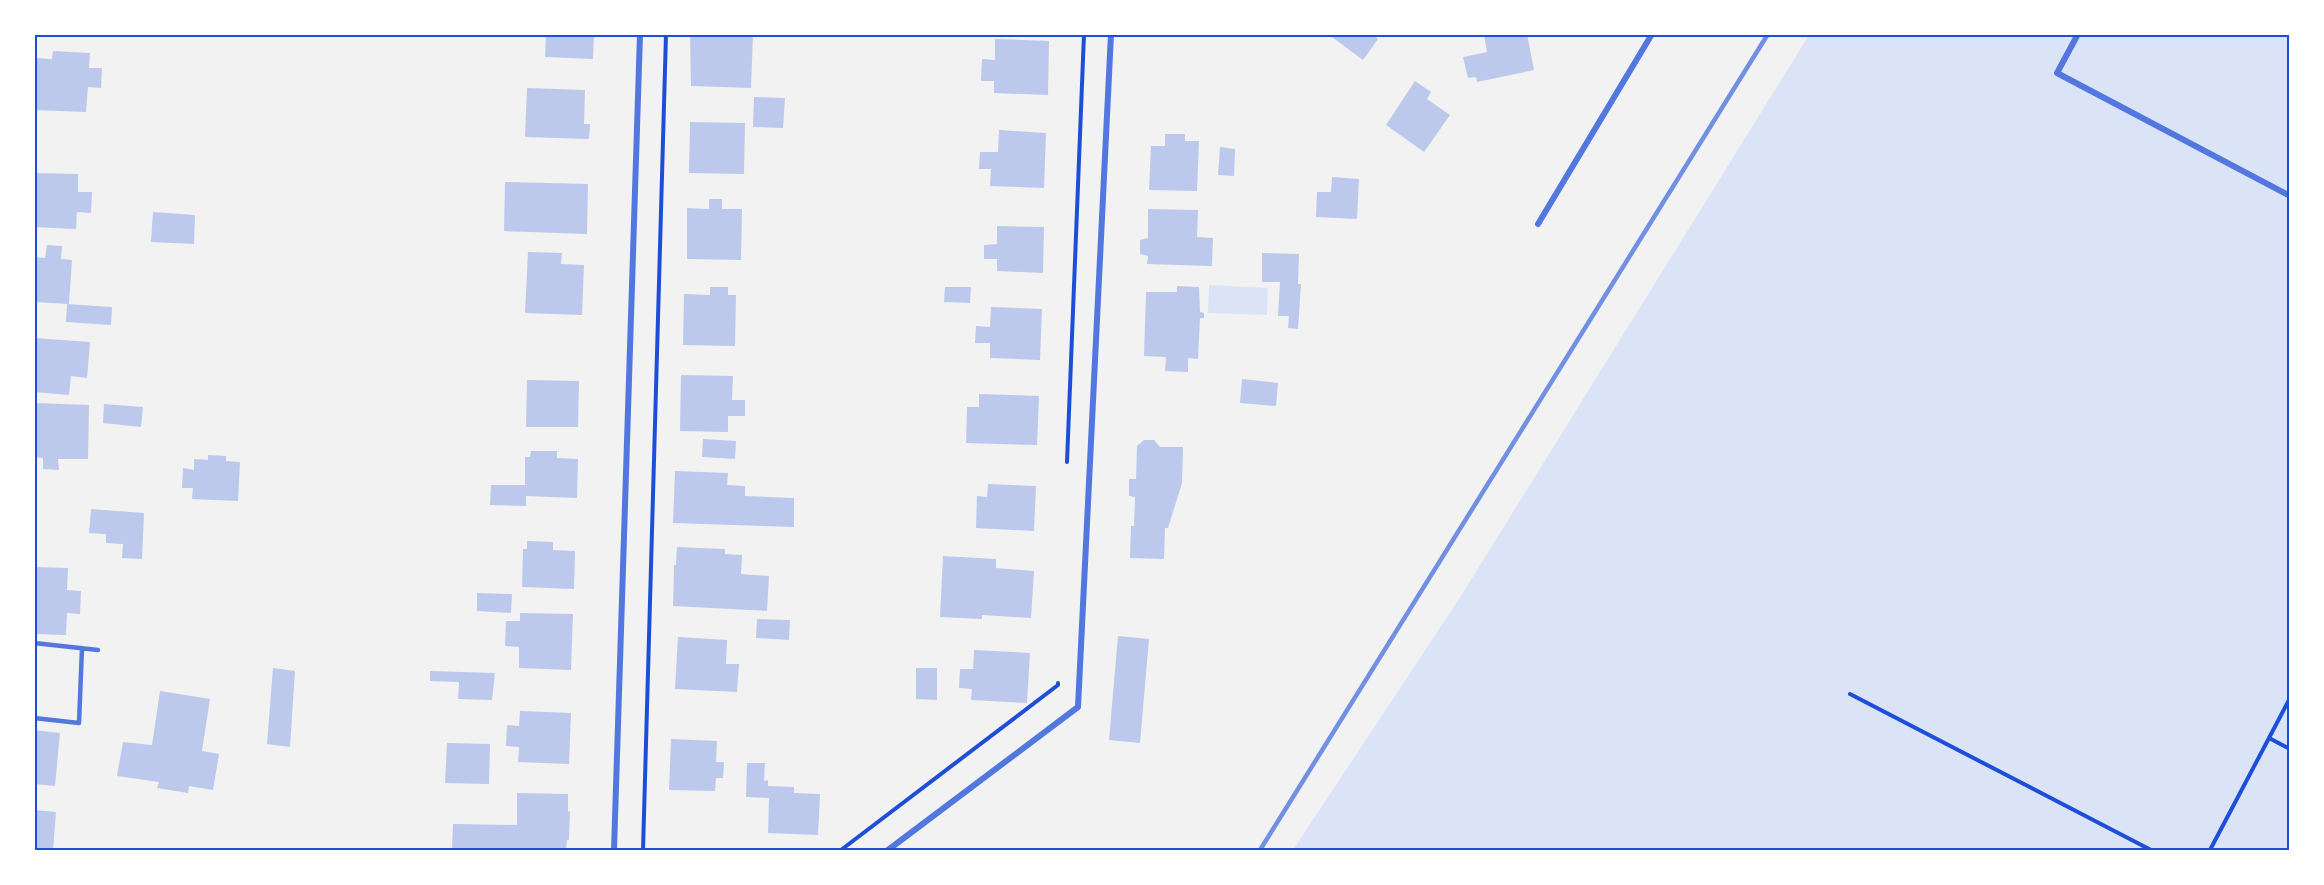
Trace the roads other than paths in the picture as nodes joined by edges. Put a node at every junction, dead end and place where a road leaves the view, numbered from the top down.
1 (640, 34) edge
2 (1111, 34) edge
3 (1652, 34) edge
4 (2078, 34) edge
5 (2289, 196) edge
6 (1538, 224) dead end
7 (34, 643) edge
8 (82, 648) junction
9 (98, 650) dead end
10 (34, 718) edge
11 (615, 850) edge
12 (888, 850) edge

1 - 11 street
2 - 12 street
3 - 6 street
4 - 5 street
7 - 8 lane
8 - 9 lane
8 - 10 lane

